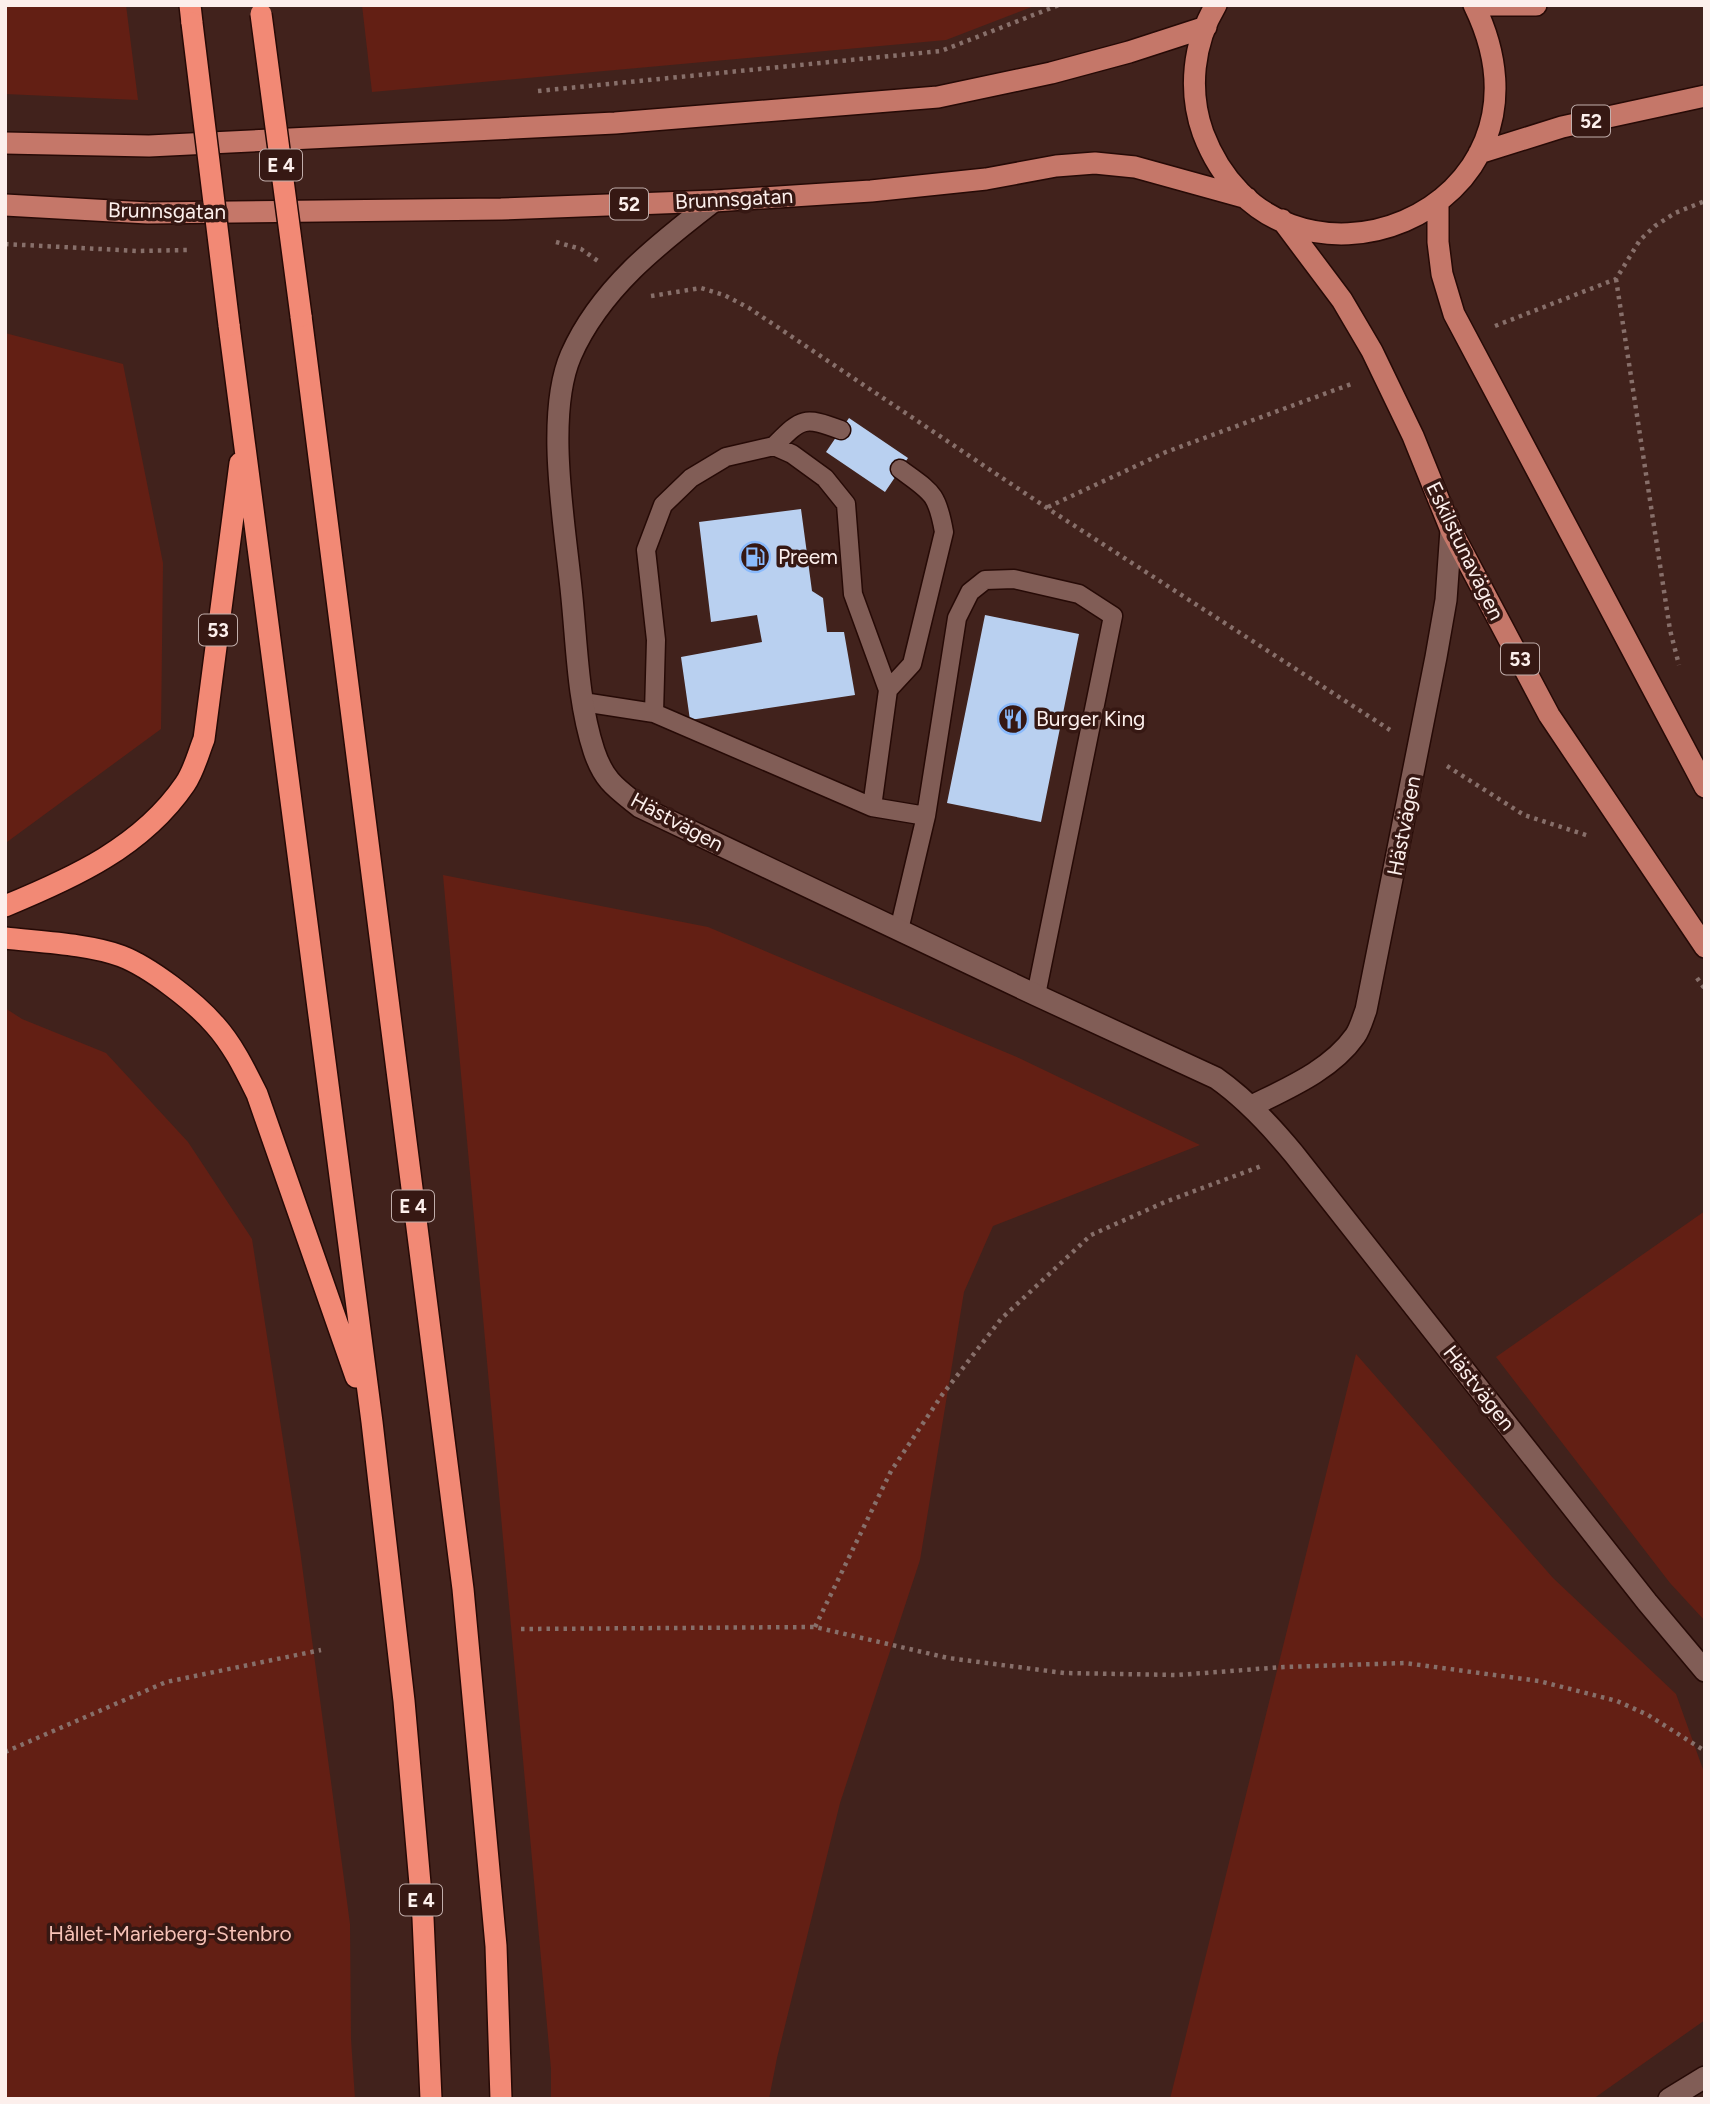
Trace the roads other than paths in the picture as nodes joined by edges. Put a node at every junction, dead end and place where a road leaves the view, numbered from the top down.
1 (1216, 5) edge
2 (1474, 5) edge
3 (1484, 5) edge
4 (1536, 5) edge
5 (260, 10) edge
6 (191, 14) edge
7 (1206, 27) junction
8 (1705, 96) edge
9 (5, 143) edge
10 (1479, 153) junction
11 (1247, 198) junction
12 (714, 201) junction
13 (1438, 202) junction
14 (5, 205) edge
15 (1282, 220) junction
16 (841, 430) dead end
17 (244, 434) junction
18 (774, 446) junction
19 (900, 468) dead end
20 (1451, 530) junction
21 (888, 690) junction
22 (583, 702) junction
23 (654, 713) junction
24 (1705, 787) edge
25 (872, 807) junction
26 (926, 816) junction
27 (5, 906) edge
28 (899, 930) junction
29 (5, 938) edge
30 (1705, 947) edge
31 (1036, 996) junction
32 (1252, 1106) junction
33 (372, 1422) junction
34 (1705, 1671) edge
35 (1705, 2077) edge
36 (431, 2099) edge
37 (501, 2099) edge
38 (1669, 2099) edge

1 - 7 main road, 52
2 - 10 main road, 52
3 - 4 main road
5 - 37 highway, E 4, bridge
6 - 17 highway, E 4, bridge
7 - 9 main road
7 - 11 main road, 52
8 - 10 main road, 52
10 - 13 main road, 52
11 - 12 main road, Brunnsgatan / 52
11 - 15 main road, 52
12 - 14 main road, Brunnsgatan / 52
12 - 22 street, Hästvägen
13 - 15 main road, 52
13 - 24 main road
15 - 20 main road, Eskilstunavägen / 53
16 - 18 lane
17 - 27 highway, 53
17 - 33 highway, E 4
18 - 21 lane
18 - 23 lane
19 - 21 lane
20 - 30 main road, Eskilstunavägen / 53
20 - 32 street, Hästvägen
21 - 25 lane
22 - 23 lane
22 - 28 street, Hästvägen
23 - 25 lane
25 - 26 lane
26 - 28 lane
26 - 31 lane
28 - 31 street, Hästvägen
29 - 33 highway
31 - 32 street, Hästvägen
32 - 34 street, Hästvägen
33 - 36 highway, E 4
35 - 38 street

